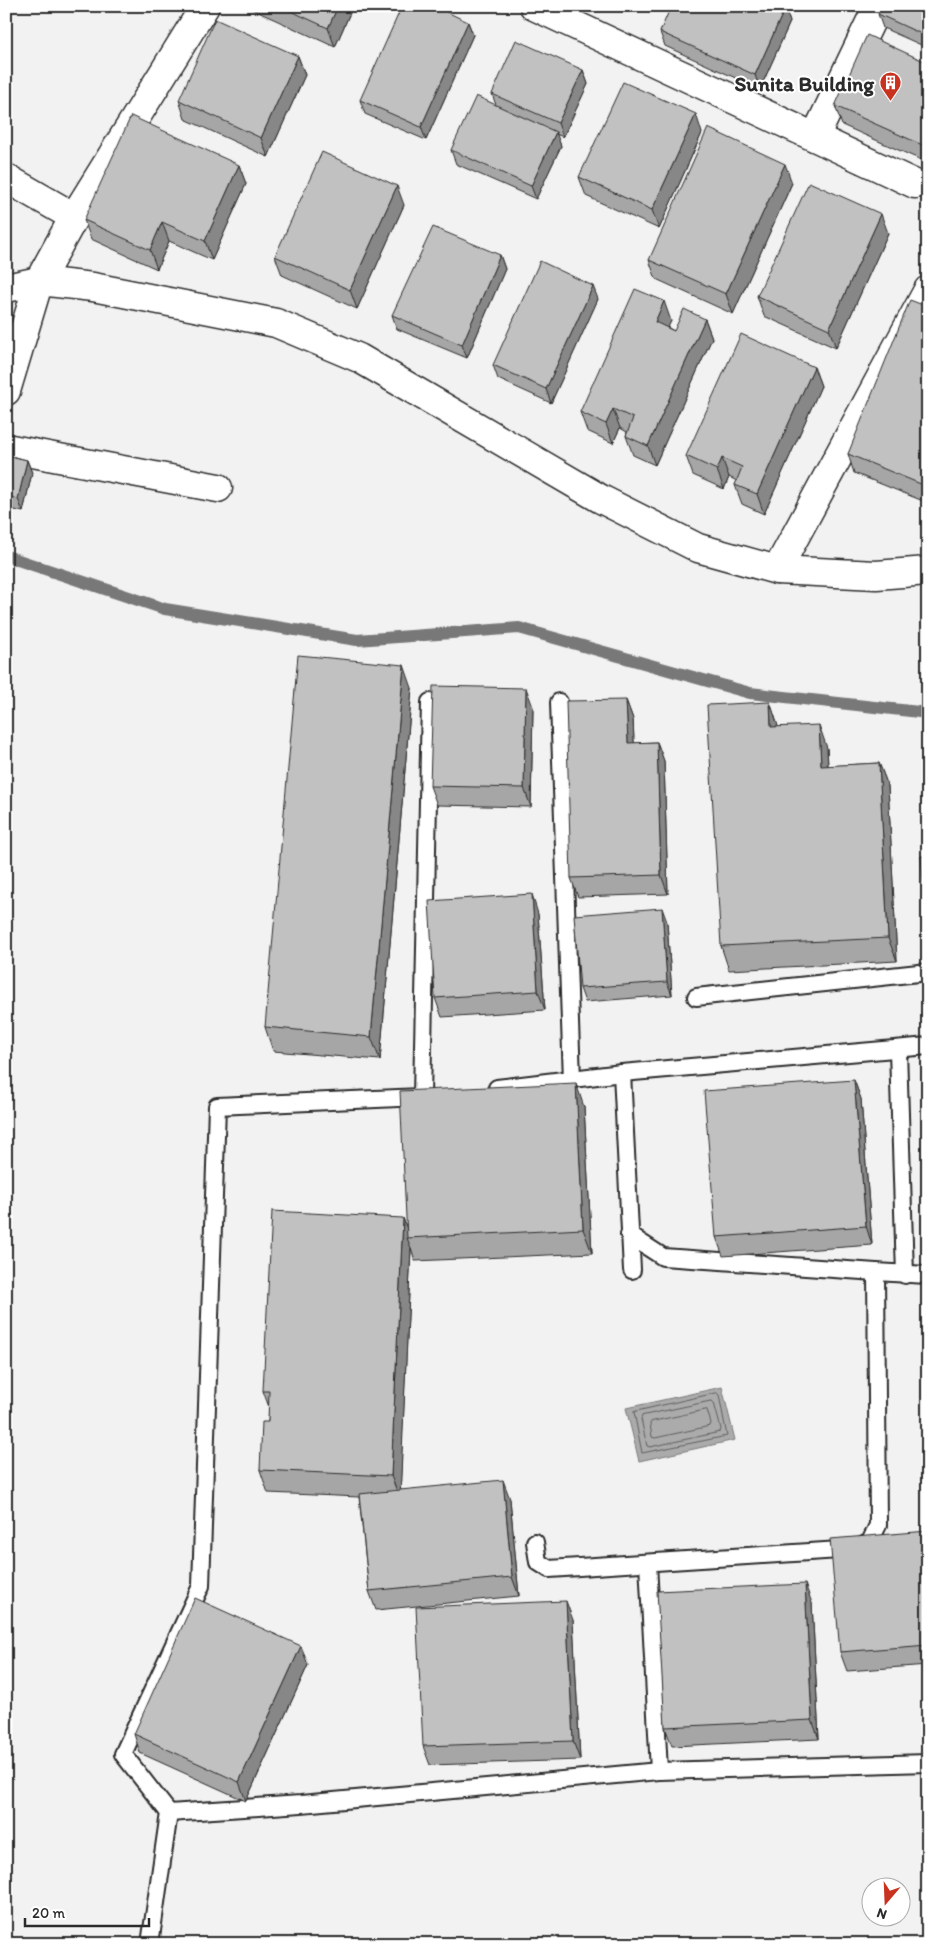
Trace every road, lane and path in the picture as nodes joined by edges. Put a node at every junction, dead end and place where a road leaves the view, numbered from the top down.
1 (205, 6) edge
2 (534, 6) edge
3 (878, 6) edge
4 (815, 137) junction
5 (6, 178) edge
6 (914, 184) dead end
7 (74, 217) junction
8 (40, 281) junction
9 (6, 288) edge
10 (928, 290) edge
11 (6, 391) edge
12 (6, 448) edge
13 (218, 488) dead end
14 (777, 570) junction
15 (928, 571) edge
16 (430, 702) dead end
17 (559, 702) dead end
18 (928, 972) edge
19 (696, 997) dead end
20 (928, 1046) edge
21 (898, 1050) junction
22 (622, 1073) junction
23 (572, 1080) junction
24 (478, 1090) edge
25 (441, 1095) edge
26 (422, 1097) junction
27 (629, 1235) junction
28 (632, 1270) dead end
29 (876, 1272) junction
30 (905, 1274) junction
31 (927, 1275) edge
32 (535, 1542) dead end
33 (648, 1564) junction
34 (928, 1763) edge
35 (660, 1771) junction
36 (169, 1813) junction
37 (150, 1944) edge

1 - 7 street
2 - 4 street
3 - 4 street
4 - 6 street
5 - 7 street
7 - 8 street
8 - 9 street
8 - 11 street
8 - 14 street
10 - 14 street
12 - 13 street
14 - 15 street
16 - 26 lane
17 - 23 lane
18 - 19 lane
20 - 21 lane
21 - 22 lane
21 - 30 lane
22 - 23 lane
22 - 27 lane
23 - 24 lane
25 - 26 lane
26 - 36 lane
27 - 28 lane
27 - 29 lane
29 - 30 lane
29 - 33 lane
30 - 31 lane
32 - 33 lane
33 - 35 lane
34 - 35 lane
35 - 36 lane
36 - 37 lane

